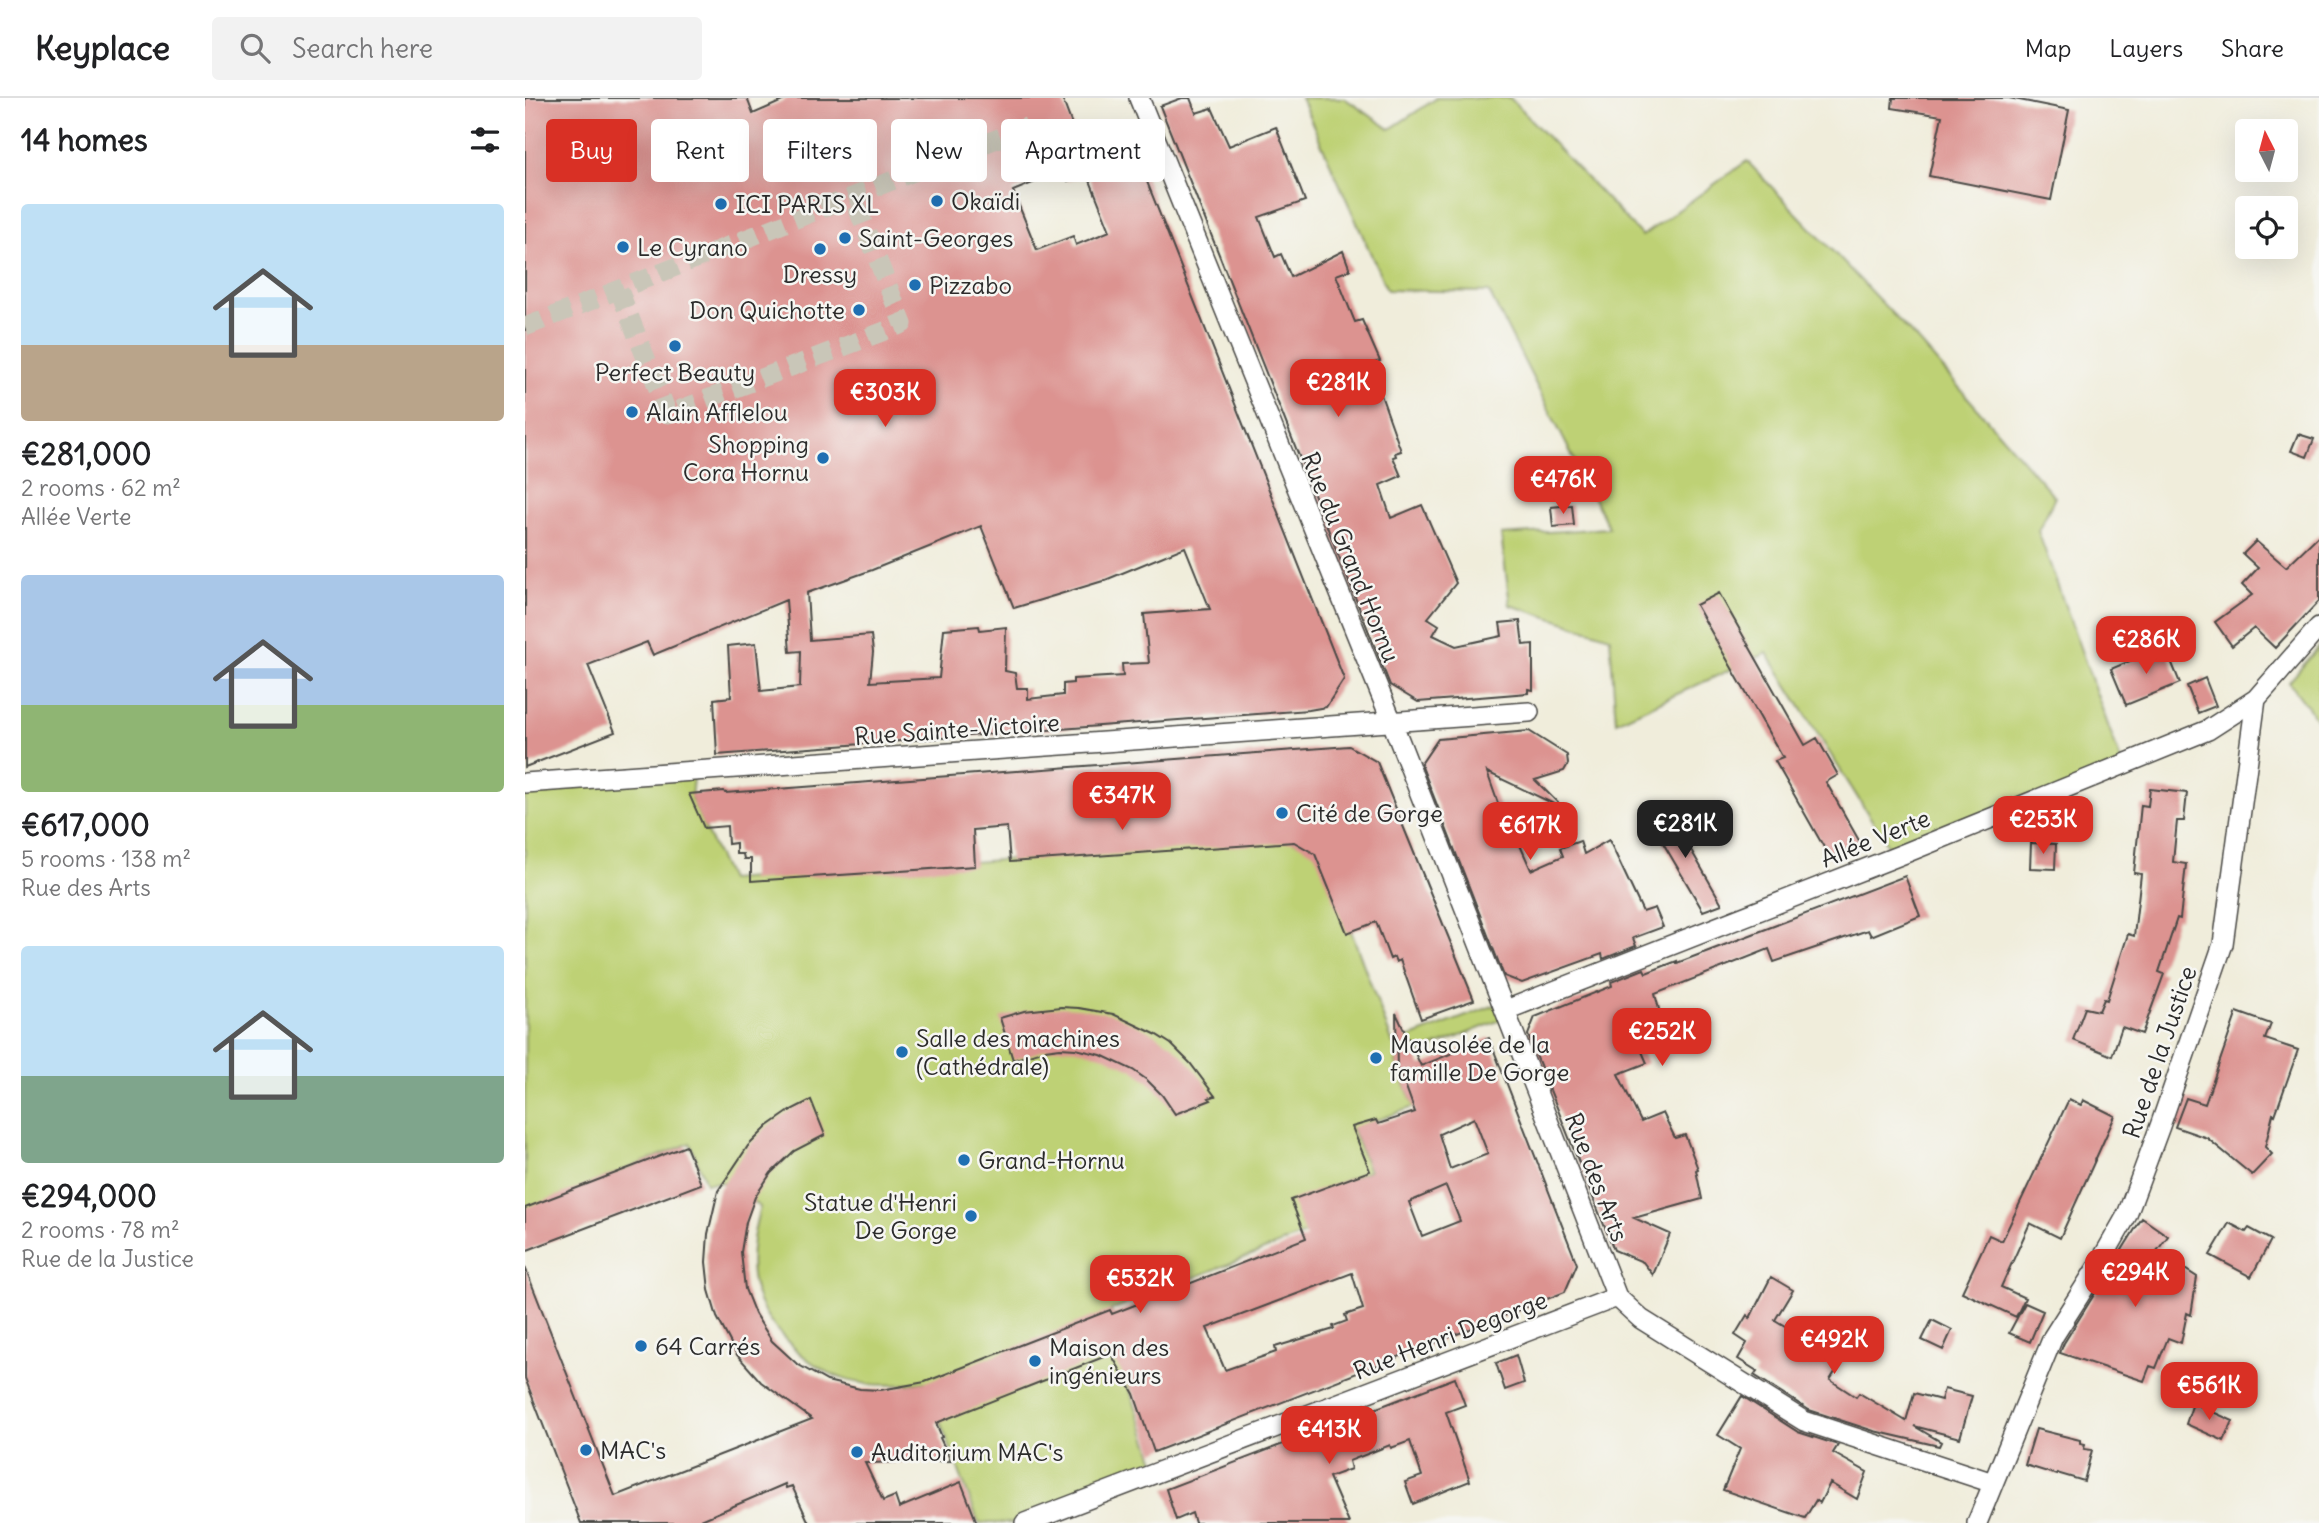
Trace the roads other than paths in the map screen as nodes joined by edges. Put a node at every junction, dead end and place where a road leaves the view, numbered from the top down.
1 (1139, 98) edge
2 (2319, 627) edge
3 (2256, 699) junction
4 (1529, 712) dead end
5 (1392, 722) junction
6 (525, 783) edge
7 (1506, 1010) junction
8 (1617, 1297) junction
9 (1993, 1483) junction
10 (1025, 1523) edge
11 (1977, 1523) edge

1 - 5 street, Rue du Grand Hornu
2 - 3 street
3 - 7 street, Allée Verte
3 - 9 street, Rue de la Justice
4 - 5 street, Rue Sainte-Victoire
5 - 6 street, Rue Sainte-Victoire
5 - 7 street, Rue des Arts
7 - 8 street, Rue des Arts
8 - 9 street
8 - 10 street, Rue Henri Degorge
9 - 11 street, Rue de la Justice

